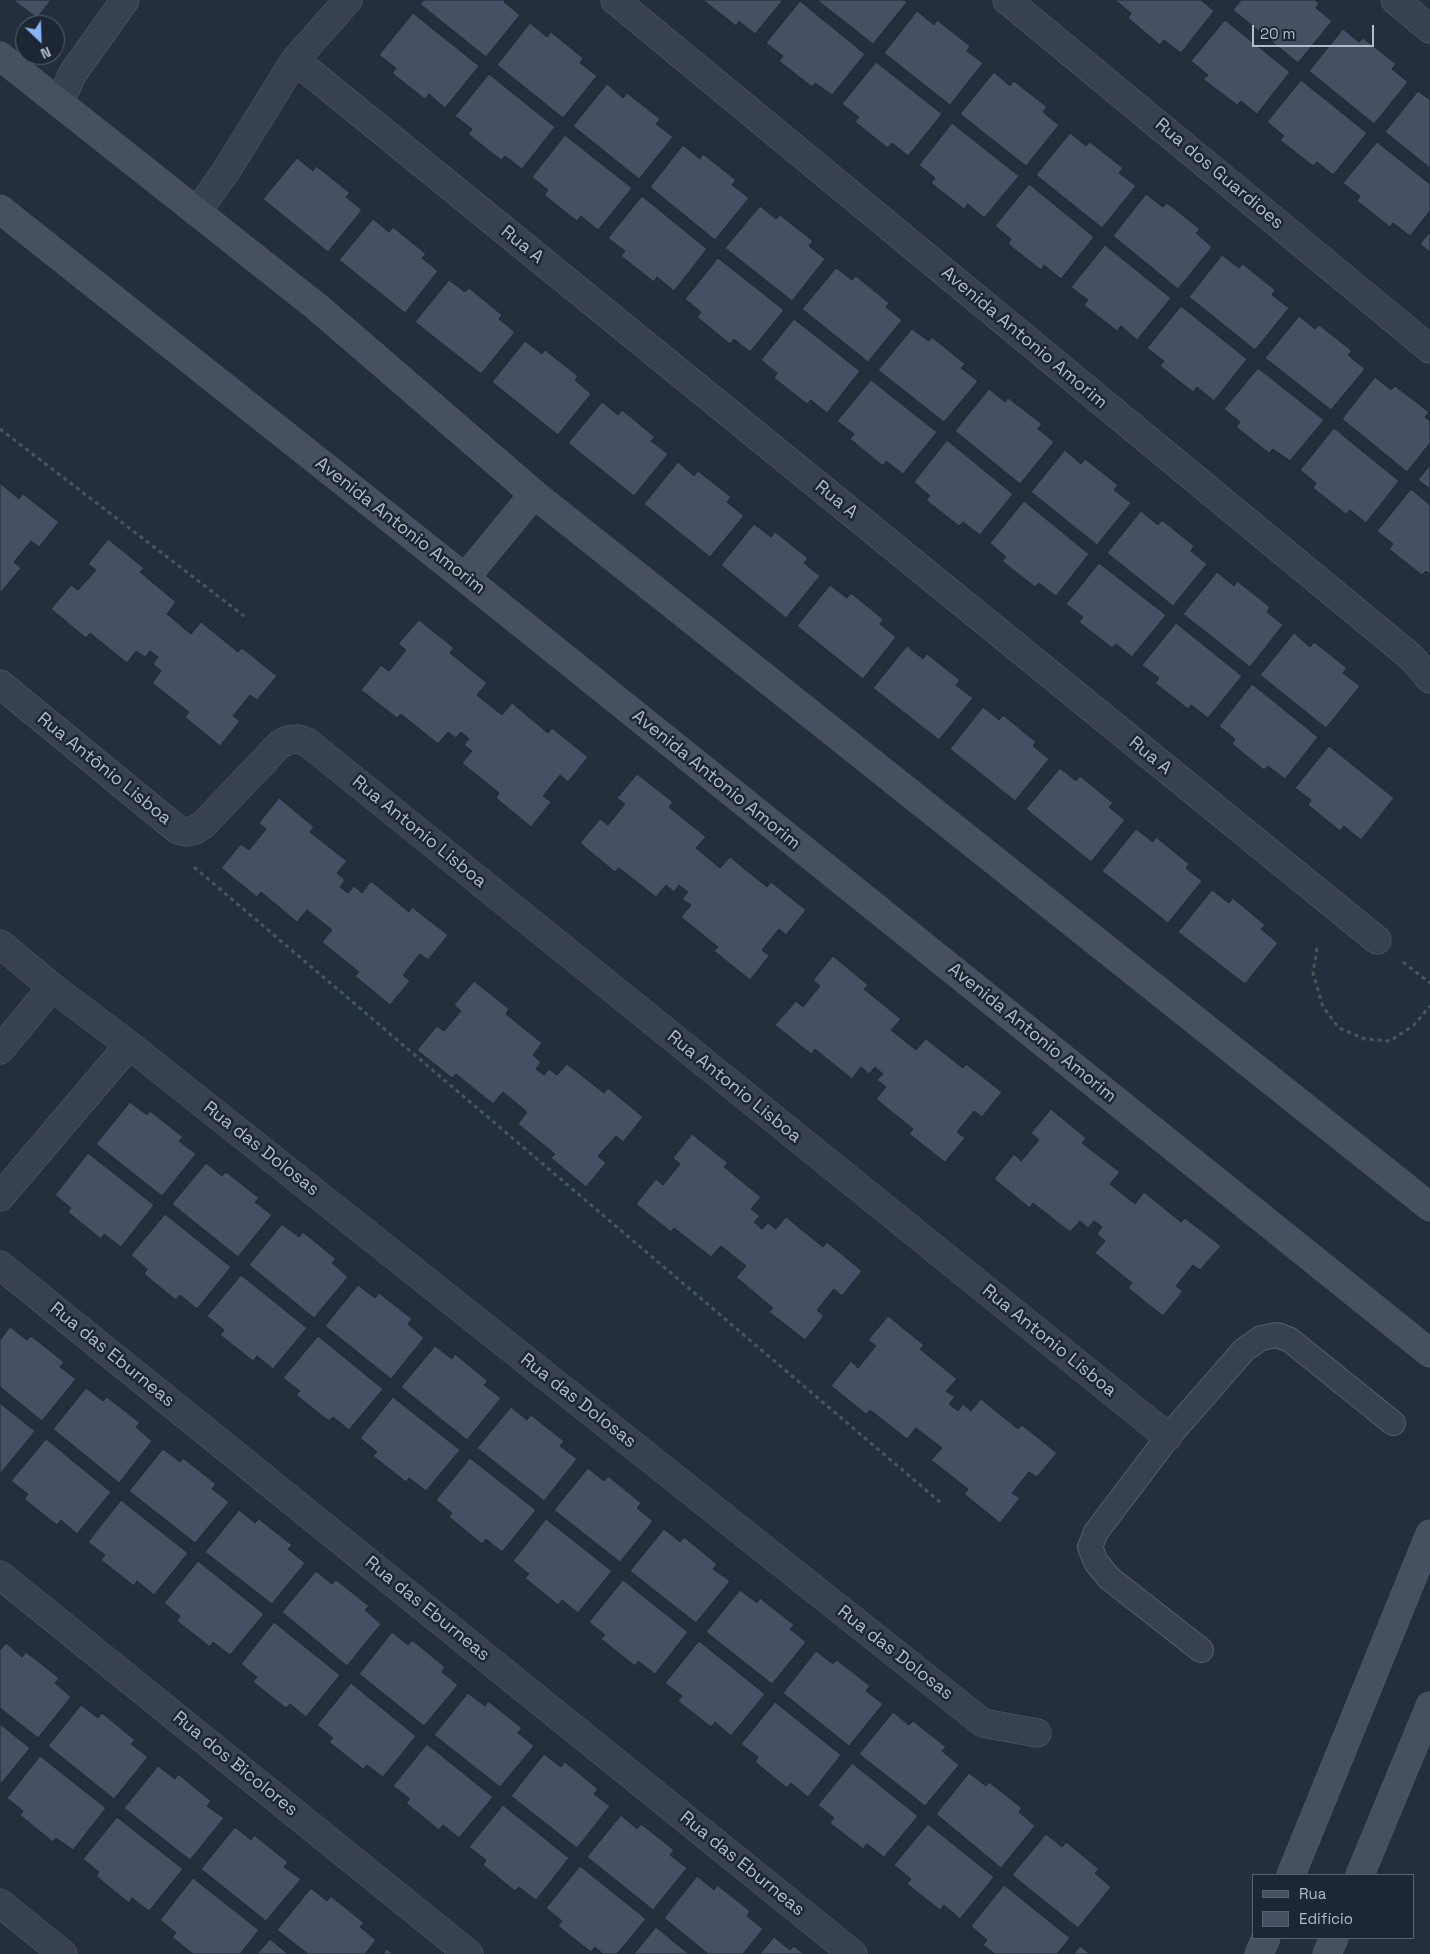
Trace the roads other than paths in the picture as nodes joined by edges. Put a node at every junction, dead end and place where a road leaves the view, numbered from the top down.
1 (125, 0) edge
2 (348, 0) edge
3 (615, 0) edge
4 (1007, 0) edge
5 (1395, 0) edge
6 (1430, 29) edge
7 (0, 56) edge
8 (295, 60) junction
9 (59, 103) junction
10 (0, 209) edge
11 (197, 212) junction
12 (1430, 349) edge
13 (534, 494) junction
14 (465, 578) junction
15 (1430, 679) edge
16 (0, 684) edge
17 (298, 739) joint
18 (1377, 940) dead end
19 (0, 944) edge
20 (52, 987) junction
21 (129, 1045) junction
22 (0, 1050) edge
23 (0, 1197) edge
24 (1430, 1208) edge
25 (3, 1273) edge
26 (1430, 1353) edge
27 (1393, 1423) dead end
28 (1168, 1437) junction
29 (1430, 1534) edge
30 (0, 1575) edge
31 (1201, 1650) dead end
32 (1430, 1706) edge
33 (1037, 1733) dead end
34 (1291, 1874) edge
35 (1360, 1874) edge
36 (0, 1903) edge
37 (1266, 1939) edge
38 (1334, 1939) edge
39 (63, 1954) edge
40 (470, 1954) edge
41 (853, 1954) edge
42 (1259, 1954) edge
43 (1327, 1954) edge

1 - 9 street
2 - 8 street
3 - 15 street, Avenida Antonio Amorim
4 - 12 street, Rua dos Guardioes
5 - 6 street
7 - 9 street
8 - 11 street
8 - 18 street, Rua A
9 - 11 street
10 - 14 street, Avenida Antonio Amorim
11 - 13 street
13 - 14 street
13 - 24 street
14 - 26 street, Avenida Antonio Amorim
16 - 17 street, Rua Antônio Lisboa
17 - 28 street, Rua Antonio Lisboa
19 - 20 street, Rua das Dolosas
20 - 21 street, Rua das Dolosas
20 - 22 street
21 - 23 street
21 - 33 street, Rua das Dolosas
25 - 41 street, Rua das Eburneas
27 - 28 lane
28 - 31 lane
29 - 34 street
30 - 40 street, Rua dos Bicolores
32 - 35 street
36 - 39 street
37 - 42 street
38 - 43 street

